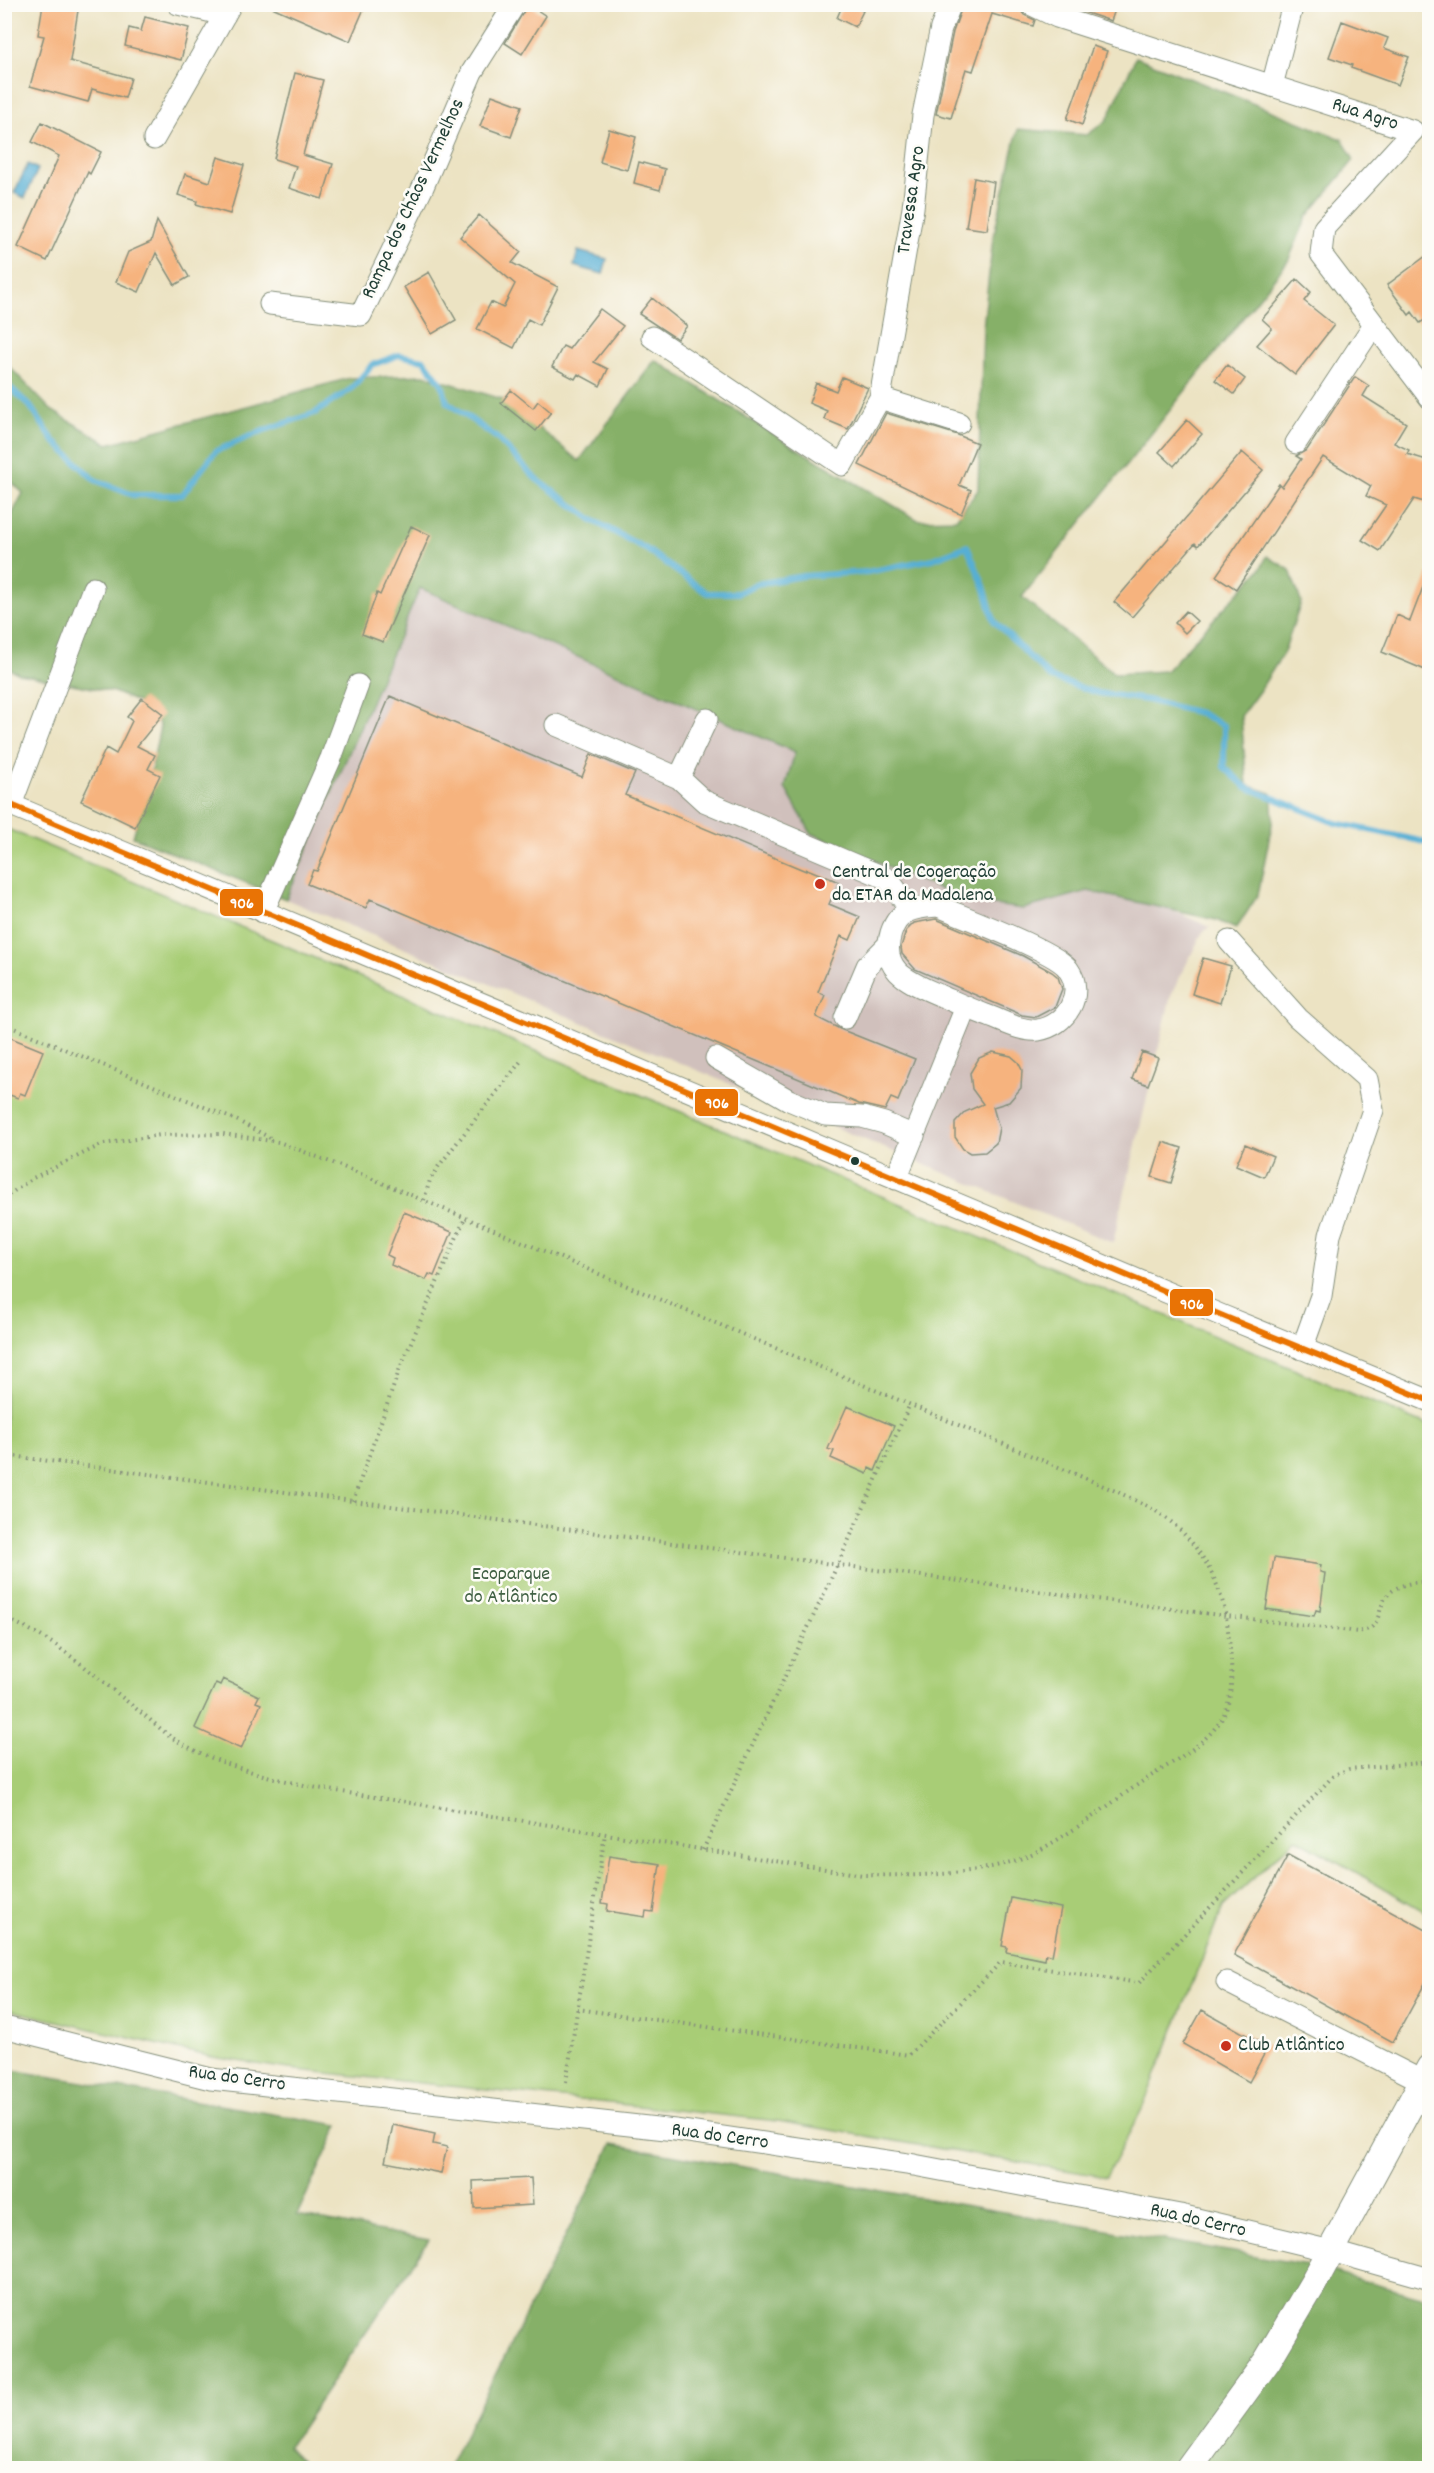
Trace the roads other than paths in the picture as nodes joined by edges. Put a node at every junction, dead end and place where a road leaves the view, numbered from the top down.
1 (178, 4) edge
2 (515, 4) edge
3 (951, 4) edge
4 (1030, 4) edge
5 (1293, 4) edge
6 (228, 10) edge
7 (1272, 86) junction
8 (1421, 132) edge
9 (154, 139) dead end
10 (270, 304) dead end
11 (1373, 326) junction
12 (652, 338) dead end
13 (879, 398) junction
14 (1430, 398) edge
15 (959, 423) dead end
16 (1296, 443) dead end
17 (93, 588) dead end
18 (358, 685) dead end
19 (707, 719) dead end
20 (556, 725) dead end
21 (680, 778) junction
22 (8, 804) edge
23 (910, 909) junction
24 (263, 912) junction
25 (1228, 941) dead end
26 (887, 946) junction
27 (966, 1007) junction
28 (844, 1018) dead end
29 (716, 1058) dead end
30 (914, 1136) junction
31 (896, 1179) junction
32 (1302, 1349) junction
33 (1430, 1401) edge
34 (1227, 1983) dead end
35 (4, 2027) edge
36 (1426, 2074) edge
37 (1331, 2251) junction
38 (1430, 2279) edge
39 (1189, 2469) edge

1 - 6 street
2 - 10 street, Rampa dos Chãos Vermelhos
3 - 13 street, Travessa Agro
4 - 7 street, Rua Agro
5 - 7 street
6 - 9 street
7 - 8 street, Rua Agro
8 - 11 street, Rua Agro
11 - 14 street, Rua Agro
11 - 16 street
12 - 13 street, Travessa Agro
13 - 15 street
17 - 22 street
18 - 24 street
19 - 21 street
20 - 21 street
21 - 23 street
22 - 24 street
23 - 26 street
23 - 27 street
24 - 31 street
25 - 32 street
26 - 27 street
26 - 28 street
27 - 30 street
29 - 30 street
30 - 31 street
31 - 32 street
32 - 33 street
34 - 36 street
35 - 37 street, Rua do Cerro
36 - 37 main road
37 - 38 street, Rua do Cerro
37 - 39 main road

